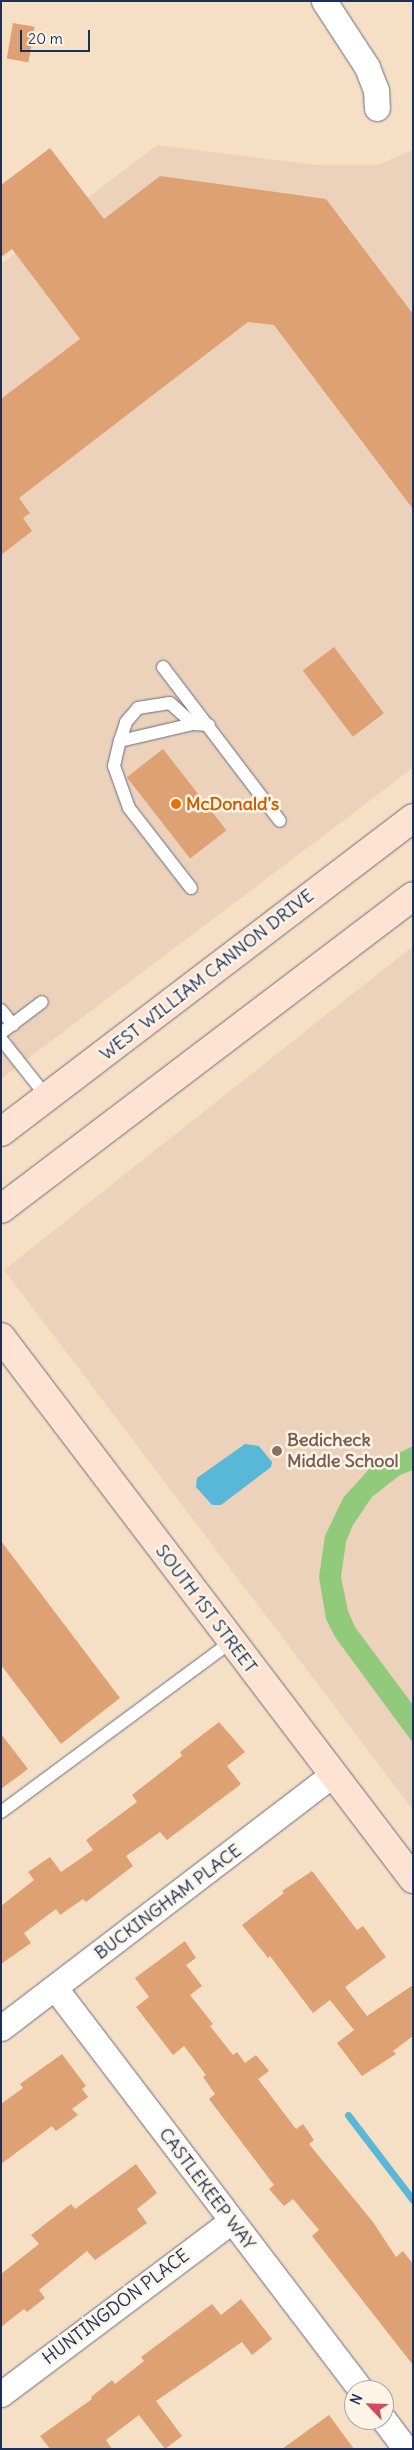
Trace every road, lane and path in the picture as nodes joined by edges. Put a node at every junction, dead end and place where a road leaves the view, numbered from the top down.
1 (324, 1) edge
2 (377, 108) dead end
3 (163, 667) dead end
4 (193, 724) junction
5 (209, 725) junction
6 (120, 741) junction
7 (413, 818) edge
8 (280, 821) dead end
9 (191, 888) dead end
10 (413, 896) edge
11 (42, 1002) dead end
12 (1, 1010) edge
13 (13, 1024) junction
14 (1, 1034) edge
15 (1, 1039) edge
16 (47, 1097) junction
17 (1, 1132) edge
18 (1, 1210) edge
19 (1, 1337) edge
20 (231, 1642) junction
21 (333, 1774) junction
22 (1, 1812) edge
23 (413, 1879) edge
24 (55, 1988) junction
25 (1, 2028) edge
26 (231, 2221) junction
27 (353, 2380) edge
28 (1, 2394) edge
29 (392, 2430) edge
30 (406, 2449) edge

1 - 2 street
3 - 5 lane
4 - 5 lane
4 - 6 lane
4 - 6 lane
5 - 8 lane
6 - 9 lane
7 - 16 main road, WEST WILLIAM CANNON DRIVE
10 - 18 main road
11 - 13 lane
12 - 13 lane
13 - 14 lane
15 - 16 lane
16 - 17 main road, WEST WILLIAM CANNON DRIVE
19 - 20 main road, SOUTH 1ST STREET
20 - 21 main road, SOUTH 1ST STREET
20 - 22 lane
21 - 23 main road, SOUTH 1ST STREET
21 - 24 street, BUCKINGHAM PLACE
24 - 25 street, BUCKINGHAM PLACE
24 - 26 street, CASTLEKEEP WAY
26 - 27 street, CASTLEKEEP WAY
26 - 28 street, HUNTINGDON PLACE
29 - 30 street

